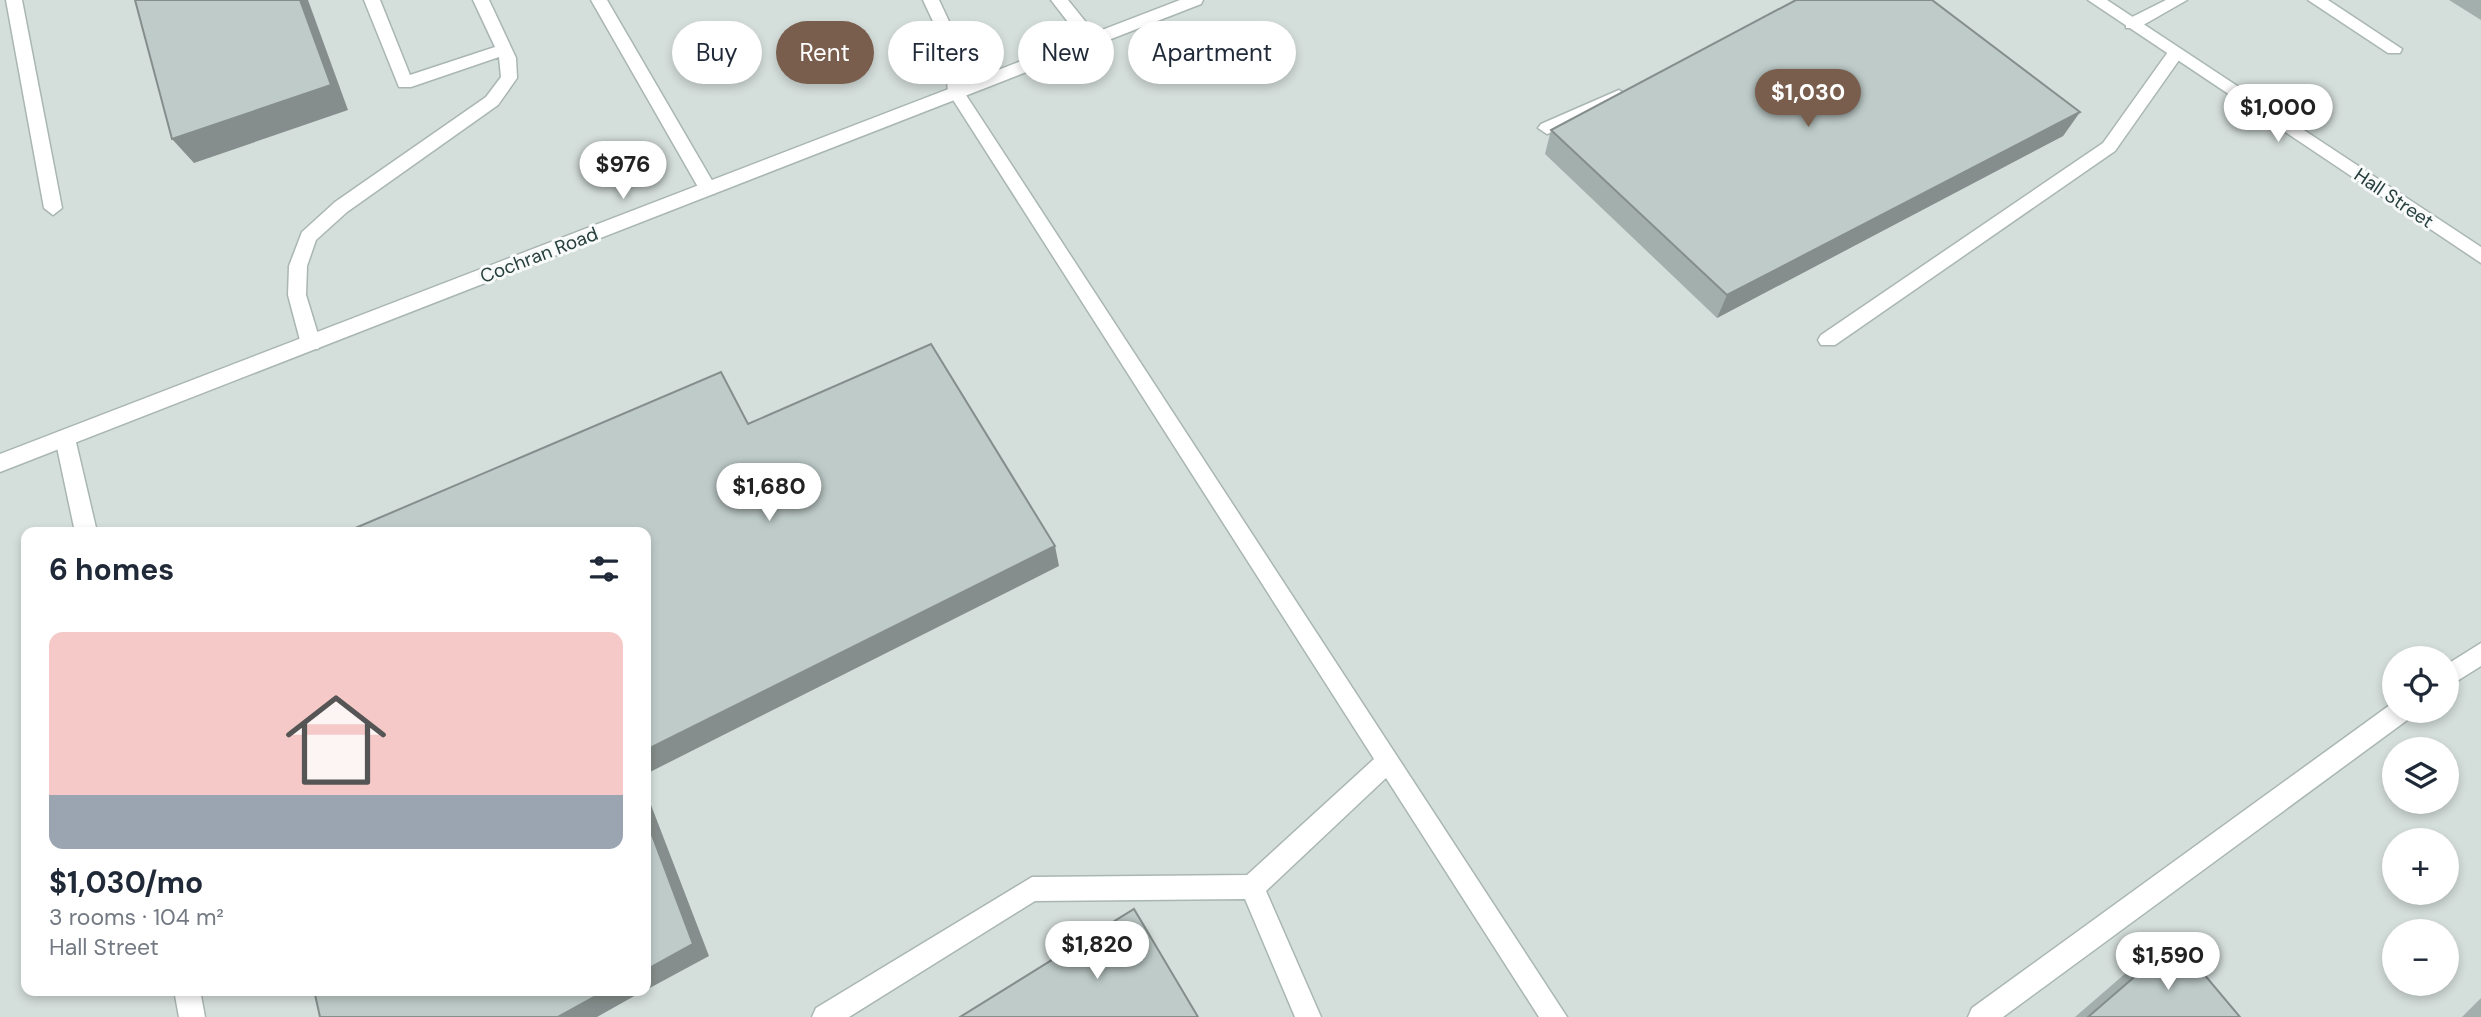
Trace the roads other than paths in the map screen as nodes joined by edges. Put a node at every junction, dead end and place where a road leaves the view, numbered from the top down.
1 (15, 0) edge
2 (372, 0) edge
3 (481, 0) edge
4 (599, 0) edge
5 (930, 0) edge
6 (1059, 0) edge
7 (1195, 0) edge
8 (2096, 0) edge
9 (2179, 0) edge
10 (2316, 0) edge
11 (1076, 21) edge
12 (2132, 24) junction
13 (1114, 31) edge
14 (2394, 49) dead end
15 (504, 50) junction
16 (2176, 53) junction
17 (1018, 68) edge
18 (1633, 89) edge
19 (956, 92) junction
20 (1547, 128) dead end
21 (709, 189) junction
22 (53, 208) dead end
23 (2481, 256) edge
24 (1828, 340) dead end
25 (312, 344) junction
26 (65, 438) junction
27 (0, 463) edge
28 (85, 527) edge
29 (2481, 653) edge
30 (2459, 669) edge
31 (2384, 723) edge
32 (1388, 761) junction
33 (1252, 887) junction
34 (188, 996) edge
35 (192, 1017) edge
36 (825, 1017) edge
37 (1308, 1017) edge
38 (1554, 1017) edge
39 (1981, 1017) edge

1 - 22 street
2 - 15 street
3 - 15 street
4 - 21 street
5 - 19 street
6 - 11 street
7 - 13 street, Cochran Road
8 - 12 street, Hall Street
9 - 12 street
10 - 14 street
12 - 16 street, Hall Street
15 - 25 street
16 - 23 street, Hall Street
16 - 24 street
17 - 19 street, Cochran Road
18 - 20 street
19 - 21 street, Cochran Road
19 - 32 street
21 - 25 street, Cochran Road
25 - 26 street, Cochran Road
26 - 27 street, Cochran Road
26 - 28 street
29 - 30 street
31 - 39 street
32 - 33 street
32 - 38 street
33 - 36 street
33 - 37 street
34 - 35 street

